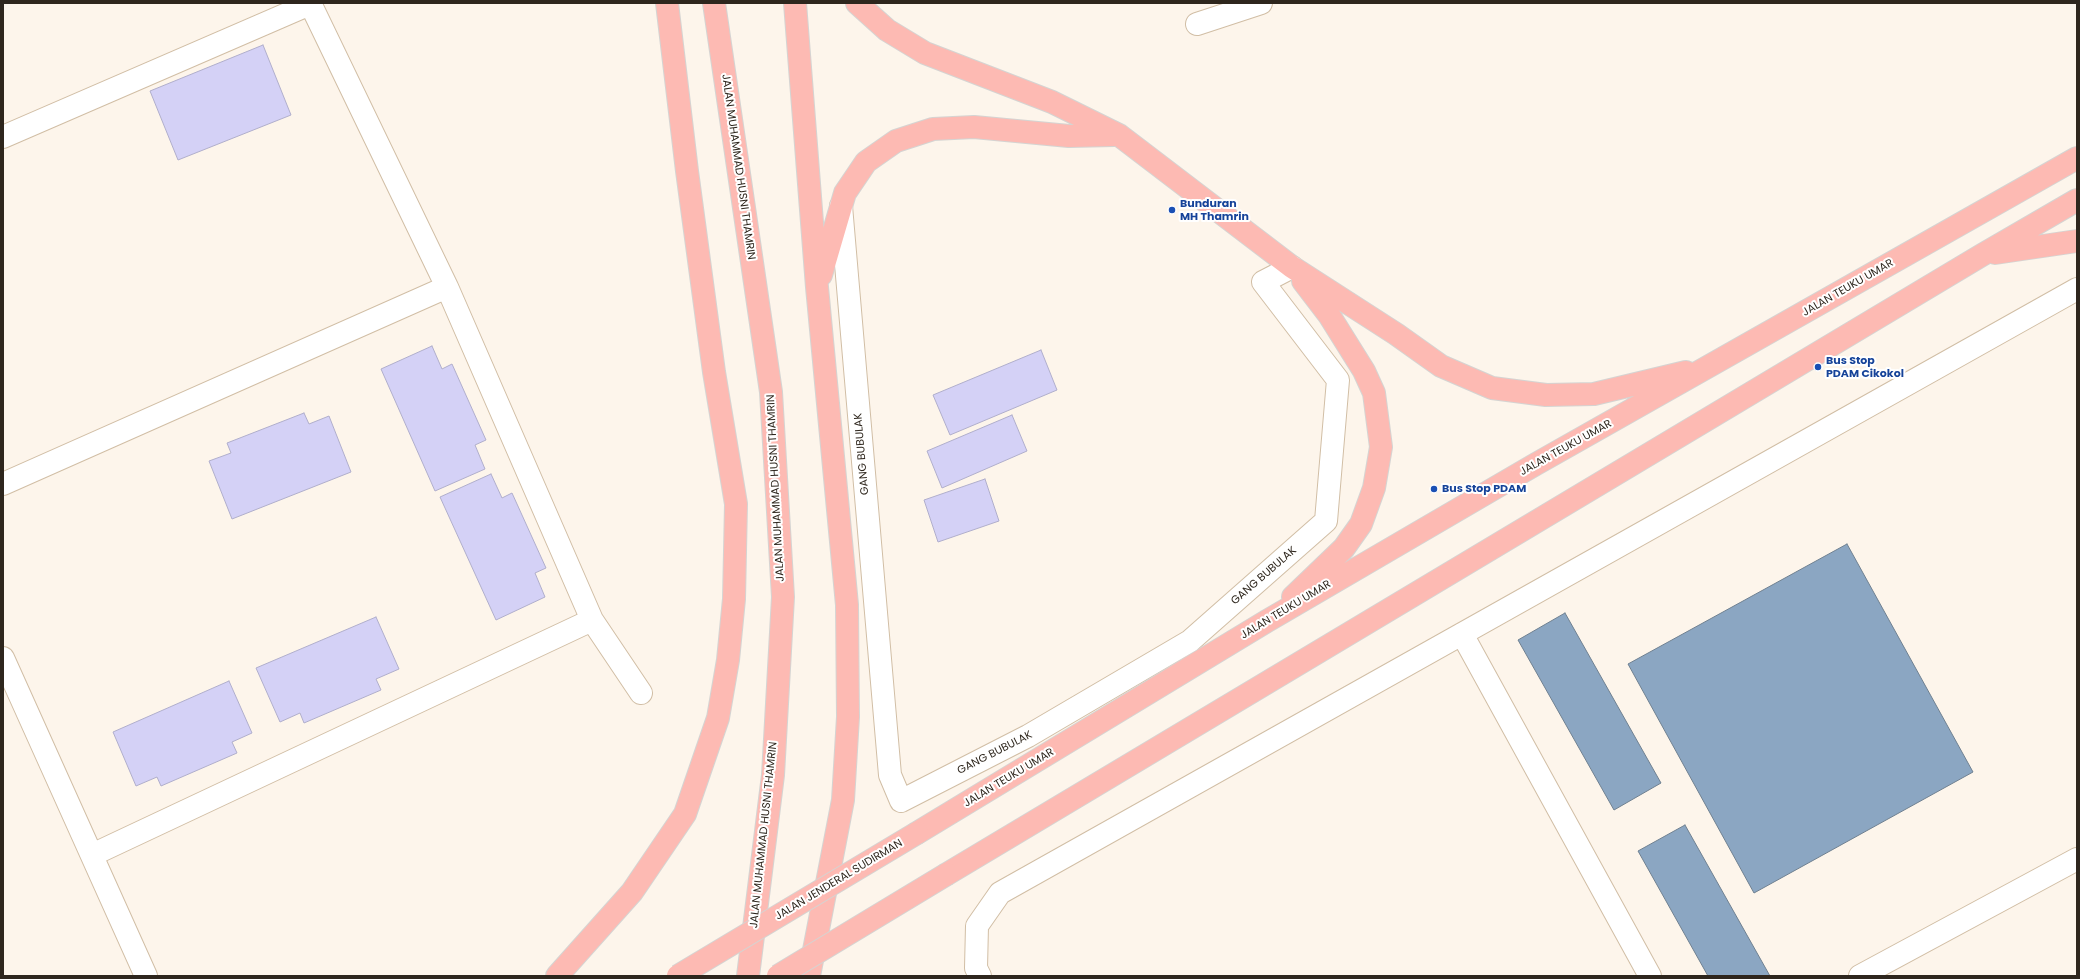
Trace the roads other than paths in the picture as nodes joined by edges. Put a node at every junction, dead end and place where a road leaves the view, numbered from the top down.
1 (667, 3) edge
2 (714, 3) edge
3 (795, 3) edge
4 (857, 3) edge
5 (1261, 3) edge
6 (310, 4) edge
7 (1197, 24) dead end
8 (1119, 135) junction
9 (3, 137) edge
10 (2077, 158) edge
11 (2077, 200) edge
12 (841, 206) junction
13 (2077, 241) edge
14 (1982, 255) junction
15 (1292, 268) junction
16 (447, 287) junction
17 (817, 287) junction
18 (2077, 289) edge
19 (1713, 365) junction
20 (3, 484) edge
21 (592, 620) junction
22 (1267, 621) junction
23 (1462, 634) junction
24 (3, 658) edge
25 (641, 693) dead end
26 (917, 833) joint
27 (92, 855) junction
28 (2077, 859) edge
29 (146, 976) edge
30 (557, 976) edge
31 (678, 976) edge
32 (748, 976) edge
33 (778, 976) edge
34 (809, 976) edge
35 (980, 976) edge
36 (1650, 976) edge
37 (1860, 976) edge

1 - 30 main road
2 - 32 main road, JALAN MUHAMMAD HUSNI THAMRIN
3 - 17 main road
4 - 8 main road
5 - 7 street
6 - 9 street
6 - 16 street
8 - 12 main road
8 - 15 main road
10 - 19 main road, JALAN TEUKU UMAR
11 - 14 main road
12 - 15 street, GANG BUBULAK
12 - 17 main road
13 - 14 main road
14 - 33 main road, bridge
15 - 19 main road
15 - 22 main road
16 - 20 street
16 - 21 street
17 - 34 main road
18 - 23 street
19 - 22 main road, JALAN TEUKU UMAR
21 - 25 street
21 - 27 street
22 - 26 main road, JALAN TEUKU UMAR
23 - 35 street
23 - 36 street
24 - 27 street
26 - 31 main road, JALAN JENDERAL SUDIRMAN, bridge
27 - 29 street
28 - 37 street

